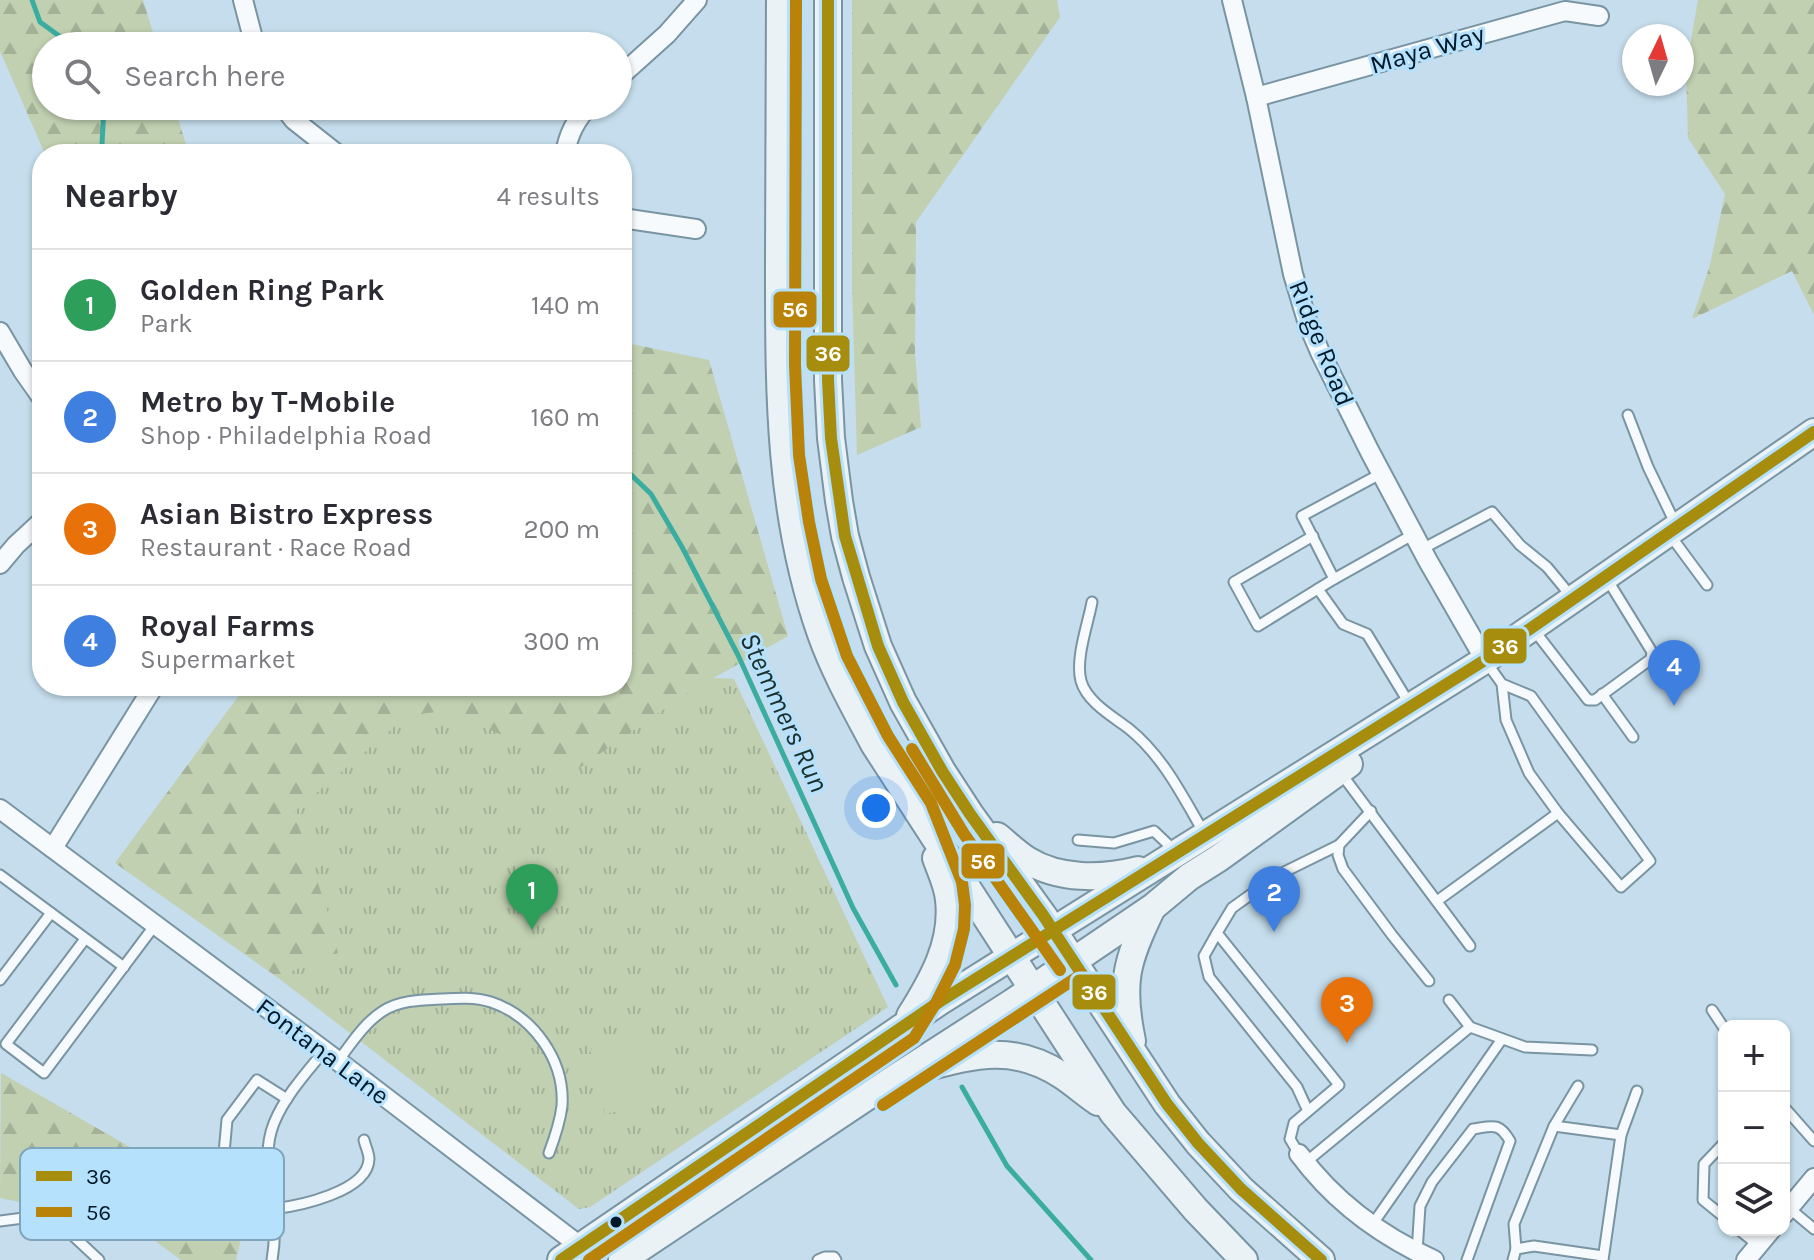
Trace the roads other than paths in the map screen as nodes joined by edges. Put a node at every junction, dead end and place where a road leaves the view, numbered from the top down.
1 (243, 0) edge
2 (697, 0) edge
3 (780, 0) edge
4 (828, 0) edge
5 (1232, 0) edge
6 (1599, 16) dead end
7 (251, 32) edge
8 (632, 65) edge
9 (1256, 97) junction
10 (294, 120) edge
11 (577, 120) edge
12 (324, 144) edge
13 (568, 144) edge
14 (632, 219) edge
15 (696, 229) dead end
16 (2, 341) edge
17 (32, 384) edge
18 (1628, 415) dead end
19 (1814, 432) edge
20 (1382, 473) junction
21 (32, 530) edge
22 (1672, 530) junction
23 (1313, 536) junction
24 (1418, 542) junction
25 (0, 564) edge
26 (1605, 577) junction
27 (1334, 579) junction
28 (1707, 585) dead end
29 (1318, 589) junction
30 (1573, 598) junction
31 (1092, 602) dead end
32 (1532, 627) junction
33 (1485, 660) junction
34 (1502, 684) junction
35 (1602, 694) junction
36 (148, 696) edge
37 (1405, 710) junction
38 (1633, 737) dead end
39 (1339, 771) junction
40 (0, 809) edge
41 (917, 810) junction
42 (1371, 811) junction
43 (1558, 813) junction
44 (970, 814) junction
45 (1206, 836) junction
46 (1078, 840) dead end
47 (1339, 845) junction
48 (53, 848) junction
49 (1171, 857) junction
50 (0, 875) edge
51 (1437, 901) junction
52 (1153, 907) junction
53 (51, 913) junction
54 (155, 924) junction
55 (1052, 930) junction
56 (1217, 933) junction
57 (85, 939) junction
58 (1470, 946) dead end
59 (1011, 955) junction
60 (1073, 961) junction
61 (124, 967) junction
62 (0, 980) edge
63 (1429, 981) dead end
64 (1032, 988) junction
65 (1449, 1000) dead end
66 (1712, 1010) dead end
67 (1719, 1020) edge
68 (904, 1026) junction
69 (1470, 1027) junction
70 (1502, 1039) junction
71 (1592, 1050) dead end
72 (1134, 1053) junction
73 (331, 1056) junction
74 (898, 1076) junction
75 (1578, 1086) dead end
76 (1637, 1091) dead end
77 (287, 1099) junction
78 (1308, 1111) junction
79 (1113, 1113) junction
80 (1790, 1114) edge
81 (1554, 1126) junction
82 (1621, 1135) junction
83 (364, 1140) dead end
84 (1814, 1141) edge
85 (224, 1148) edge
86 (268, 1148) edge
87 (1718, 1149) edge
88 (549, 1153) dead end
89 (1302, 1158) junction
90 (1814, 1178) edge
91 (1790, 1206) edge
92 (284, 1208) edge
93 (1718, 1212) edge
94 (1790, 1214) edge
95 (20, 1218) edge
96 (0, 1221) edge
97 (1372, 1225) junction
98 (1814, 1229) edge
99 (1747, 1236) edge
100 (1766, 1236) edge
101 (78, 1240) edge
102 (274, 1240) edge
103 (1758, 1245) junction
104 (1516, 1249) junction
105 (576, 1255) edge
106 (1425, 1256) edge
107 (1603, 1258) edge
108 (99, 1260) edge
109 (272, 1260) edge
110 (622, 1260) edge
111 (818, 1260) edge
112 (836, 1260) edge
113 (1244, 1260) edge
114 (1321, 1260) edge
115 (1467, 1260) edge
116 (1513, 1260) edge
117 (1746, 1260) edge

1 - 7 street
2 - 8 street
3 - 41 main road
4 - 44 main road
5 - 9 street, Ridge Road
6 - 9 street, Maya Way
9 - 20 street, Ridge Road
10 - 12 street
11 - 13 street
14 - 15 street
16 - 17 street
18 - 22 lane
19 - 22 main road
20 - 23 lane
20 - 24 street, Ridge Road
21 - 25 street
22 - 26 main road
22 - 28 lane
23 - 27 lane
23 - 29 lane
24 - 27 lane
24 - 30 lane
24 - 33 street, Ridge Road
26 - 30 main road
26 - 35 lane
27 - 29 lane
29 - 37 lane
30 - 32 main road
31 - 45 lane
32 - 33 main road
32 - 35 lane
33 - 34 lane
33 - 37 main road
34 - 43 lane
34 - 43 lane
35 - 38 lane
36 - 48 street
37 - 39 main road
37 - 45 main road
39 - 42 lane
39 - 52 main road
40 - 48 street, Fontana Lane
41 - 59 main road
41 - 68 main road
42 - 47 lane
42 - 51 lane
43 - 51 lane
44 - 49 main road
44 - 55 main road
45 - 49 main road
46 - 49 lane
47 - 56 lane
47 - 63 lane
48 - 54 street, Fontana Lane
49 - 55 main road
50 - 53 lane
51 - 58 lane
52 - 60 main road
52 - 72 main road
53 - 57 lane
53 - 62 lane
54 - 61 lane
54 - 73 street, Fontana Lane
55 - 59 main road
55 - 60 main road
56 - 78 lane
56 - 78 lane
57 - 61 lane
57 - 61 lane
59 - 64 main road
59 - 68 main road
60 - 64 main road
60 - 72 main road
64 - 74 main road
64 - 79 main road
65 - 69 lane
66 - 67 lane
68 - 105 main road
69 - 70 lane
69 - 89 lane
70 - 71 lane
70 - 97 lane
72 - 114 main road
73 - 77 lane
73 - 88 lane
73 - 105 street, Fontana Lane
74 - 79 main road
74 - 110 main road
75 - 81 lane
76 - 82 lane
77 - 85 lane
77 - 86 lane
78 - 89 lane
79 - 113 main road
80 - 84 lane
81 - 82 lane
81 - 104 lane
82 - 107 lane
83 - 92 lane
87 - 93 lane
89 - 97 street
90 - 91 street
94 - 98 lane
95 - 96 lane
97 - 106 street
99 - 103 lane
100 - 103 street
101 - 108 lane
102 - 109 lane
103 - 117 street
104 - 107 lane
104 - 116 lane
106 - 115 lane
111 - 112 lane

